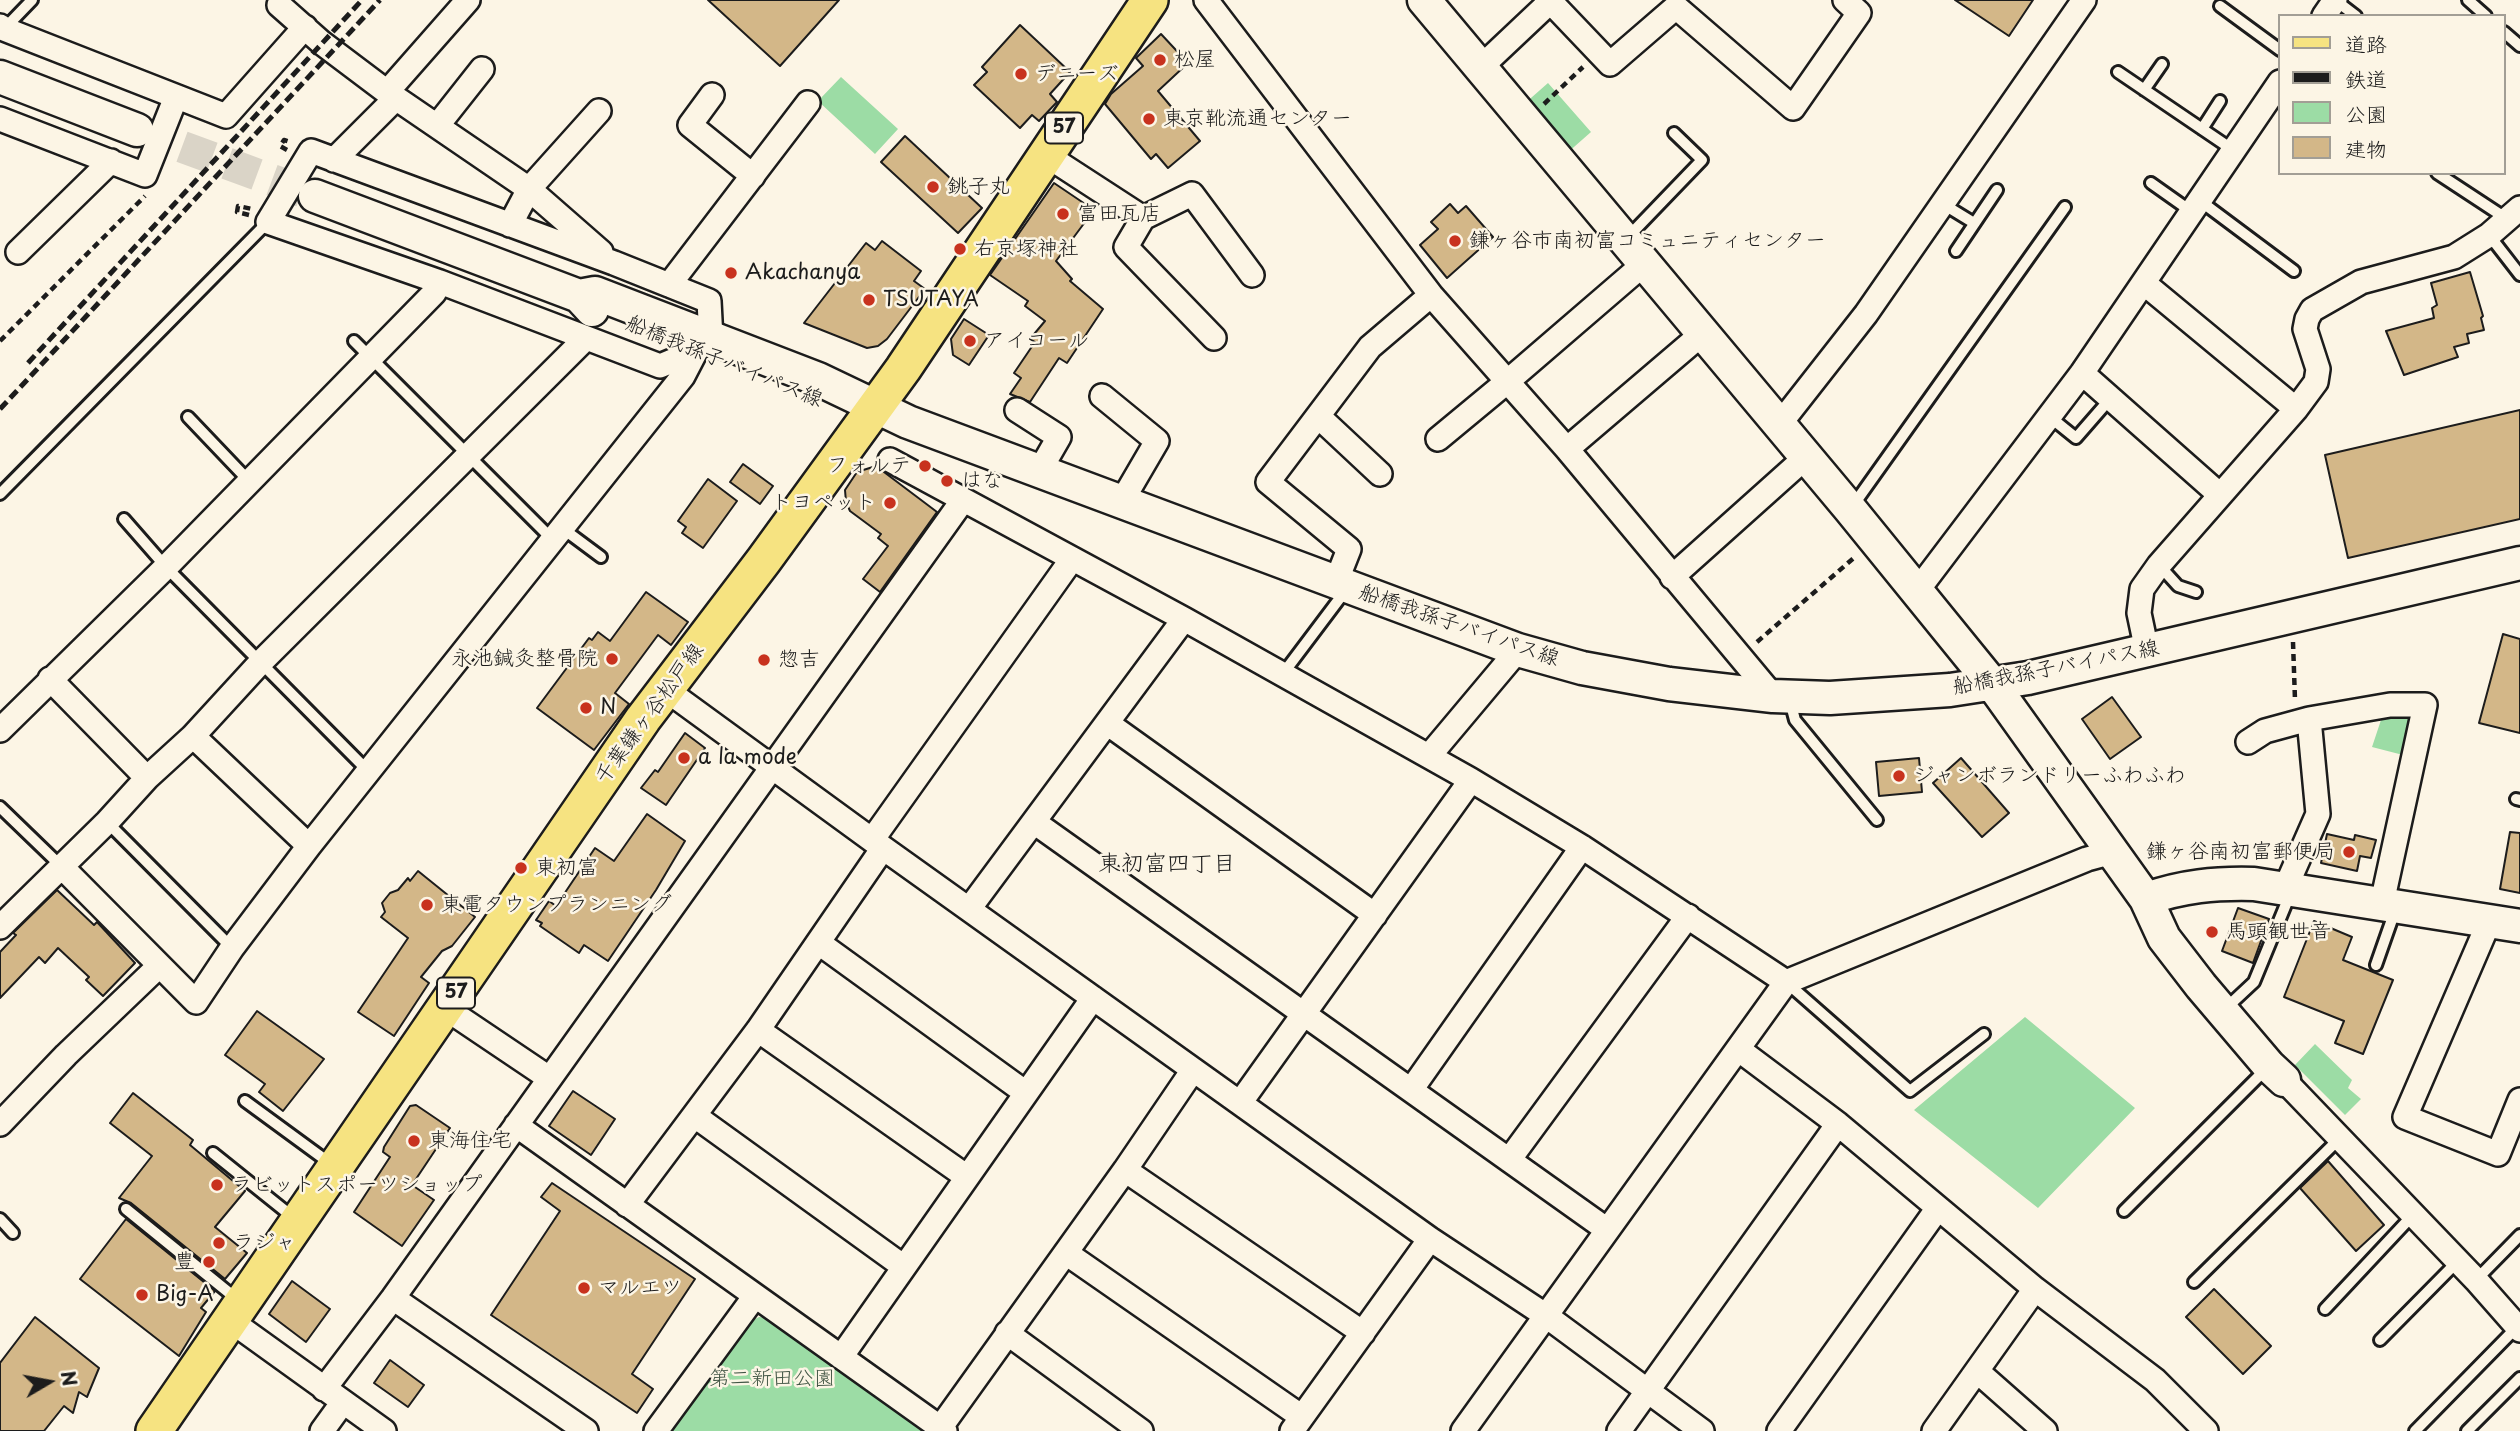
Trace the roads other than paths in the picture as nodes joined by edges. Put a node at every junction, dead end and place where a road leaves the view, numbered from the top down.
1 (32, 0) edge
2 (468, 0) edge
3 (1150, 0) edge
4 (1206, 0) edge
5 (1424, 0) edge
6 (1844, 0) edge
7 (2084, 0) edge
8 (2335, 0) edge
9 (2468, 0) edge
10 (1551, 1) edge
11 (278, 2) edge
12 (2220, 6) dead end
13 (2353, 14) edge
14 (2484, 14) edge
15 (305, 27) junction
16 (1, 28) edge
17 (2506, 34) edge
18 (2520, 46) edge
19 (2278, 49) edge
20 (2162, 64) dead end
21 (1481, 67) junction
22 (482, 69) dead end
23 (2118, 72) dead end
24 (0, 77) edge
25 (2278, 85) edge
26 (2144, 90) junction
27 (391, 95) junction
28 (712, 95) dead end
29 (176, 97) junction
30 (2220, 101) dead end
31 (808, 103) dead end
32 (599, 111) dead end
33 (0, 119) edge
34 (438, 126) junction
35 (2202, 129) junction
36 (137, 130) tunnel mouth
37 (1674, 133) dead end
38 (2234, 150) junction
39 (1045, 155) junction
40 (334, 160) junction
41 (111, 161) junction
42 (2441, 175) edge
43 (752, 176) junction
44 (2151, 183) dead end
45 (529, 189) junction
46 (1997, 190) dead end
47 (316, 196) tunnel mouth
48 (1943, 204) junction
49 (2195, 206) junction
50 (2065, 207) dead end
51 (2514, 214) edge
52 (259, 216) junction
53 (1143, 218) junction
54 (1974, 223) junction
55 (510, 225) junction
56 (2489, 235) junction
57 (1956, 251) dead end
58 (18, 252) dead end
59 (1635, 252) junction
60 (614, 264) junction
61 (2294, 271) dead end
62 (1252, 275) dead end
63 (2520, 275) edge
64 (440, 282) junction
65 (2145, 284) junction
66 (669, 285) junction
67 (1432, 295) junction
68 (1703, 334) junction
69 (586, 338) junction
70 (1214, 338) dead end
71 (703, 345) junction
72 (362, 349) junction
73 (2082, 373) junction
74 (1508, 382) junction
75 (1102, 396) dead end
76 (2103, 407) dead end
77 (876, 408) junction
78 (2296, 409) junction
79 (1017, 410) dead end
80 (1318, 416) junction
81 (188, 417) dead end
82 (2049, 417) junction
83 (1779, 425) junction
84 (1438, 439) dead end
85 (1567, 449) junction
86 (468, 455) junction
87 (1806, 457) junction
88 (890, 460) dead end
89 (1040, 470) junction
90 (1380, 474) dead end
91 (248, 480) junction
92 (0, 495) edge
93 (2220, 495) junction
94 (963, 500) junction
95 (1122, 502) junction
96 (1850, 509) junction
97 (124, 519) dead end
98 (557, 534) junction
99 (601, 557) dead end
100 (1072, 559) junction
101 (2520, 563) edge
102 (2159, 565) junction
103 (166, 567) junction
104 (1672, 577) junction
105 (1342, 585) junction
106 (1917, 590) junction
107 (2196, 592) dead end
108 (1184, 619) junction
109 (1518, 650) junction
110 (2147, 651) junction
111 (260, 663) junction
112 (1282, 675) junction
113 (50, 679) junction
114 (1993, 685) junction
115 (665, 689) junction
116 (1781, 697) junction
117 (2303, 712) junction
118 (1107, 723) junction
119 (0, 730) edge
120 (193, 736) junction
121 (2248, 742) dead end
122 (1429, 756) junction
123 (771, 767) junction
124 (369, 772) junction
125 (147, 778) junction
126 (1471, 780) junction
127 (0, 807) edge
128 (1877, 820) dead end
129 (107, 822) junction
130 (1034, 822) junction
131 (877, 844) junction
132 (309, 846) junction
133 (1582, 847) junction
134 (2113, 852) junction
135 (61, 866) junction
136 (2289, 889) junction
137 (2146, 899) junction
138 (2390, 904) junction
139 (969, 909) junction
140 (1375, 915) junction
141 (1688, 916) junction
142 (2489, 922) junction
143 (2520, 926) edge
144 (0, 927) edge
145 (819, 943) junction
146 (232, 948) junction
147 (2376, 965) dead end
148 (159, 966) junction
149 (1786, 982) junction
150 (1093, 998) junction
151 (444, 1008) junction
152 (2222, 1012) junction
153 (1304, 1014) junction
154 (758, 1030) junction
155 (1984, 1034) dead end
156 (1738, 1049) junction
157 (1193, 1070) junction
158 (2277, 1073) junction
159 (549, 1077) junction
160 (1410, 1090) junction
161 (1026, 1093) junction
162 (2520, 1100) edge
163 (245, 1101) dead end
164 (1240, 1103) junction
165 (695, 1116) junction
166 (0, 1124) edge
167 (1838, 1124) junction
168 (516, 1125) junction
169 (2339, 1139) junction
170 (213, 1153) dead end
171 (1509, 1160) junction
172 (336, 1168) junction
173 (1125, 1170) junction
174 (967, 1177) junction
175 (627, 1205) junction
176 (1938, 1208) junction
177 (126, 1209) dead end
178 (2124, 1211) dead end
179 (2412, 1216) junction
180 (0, 1219) edge
181 (299, 1222) junction
182 (1606, 1229) junction
183 (13, 1233) dead end
184 (2520, 1235) edge
185 (1430, 1239) junction
186 (1066, 1253) junction
187 (2457, 1262) junction
188 (904, 1266) junction
189 (2476, 1280) junction
190 (2194, 1282) dead end
191 (2035, 1289) junction
192 (755, 1296) junction
193 (393, 1298) junction
194 (2325, 1309) dead end
195 (237, 1313) junction
196 (1545, 1315) junction
197 (2519, 1328) edge
198 (1007, 1333) junction
199 (1363, 1333) junction
200 (2380, 1340) dead end
201 (841, 1357) junction
202 (1977, 1371) junction
203 (2520, 1378) edge
204 (1647, 1392) junction
205 (333, 1395) junction
206 (1297, 1424) edge
207 (941, 1430) edge
208 (154, 1431) edge
209 (322, 1431) edge
210 (384, 1431) edge
211 (586, 1431) edge
212 (656, 1431) edge
213 (1141, 1431) edge
214 (1463, 1431) edge
215 (1619, 1431) edge
216 (1702, 1431) edge
217 (1779, 1431) edge
218 (1934, 1431) edge
219 (2045, 1431) edge
220 (2207, 1431) edge
221 (2415, 1431) edge
222 (2466, 1431) edge

1 - 16 lane
2 - 27 street
3 - 39 main road, 千葉鎌ヶ谷松戸線 / 57
4 - 67 street
5 - 21 street
6 - 10 street
7 - 48 street
8 - 13 lane
9 - 14 lane
10 - 21 street
11 - 15 street
12 - 19 lane
15 - 27 street
15 - 29 street
16 - 29 street
17 - 18 lane
20 - 26 lane
21 - 59 street
22 - 34 street
23 - 26 lane
24 - 36 street
25 - 38 street
26 - 35 lane
27 - 34 street
27 - 40 street
28 - 43 street
29 - 41 street
30 - 35 lane
31 - 43 street
32 - 45 street
33 - 41 street
34 - 45 street
35 - 38 lane
37 - 59 lane
38 - 49 street
39 - 53 street
39 - 77 main road, 千葉鎌ヶ谷松戸線 / 57
40 - 52 street
40 - 55 street
41 - 58 street
42 - 51 lane
43 - 66 street
44 - 49 lane
45 - 55 street
45 - 60 street
46 - 54 lane
47 - 71 street, 船橋我孫子バイパス線
48 - 54 lane
48 - 83 street
49 - 61 lane
49 - 65 street
50 - 96 lane
51 - 56 street
52 - 64 street
52 - 92 lane
53 - 62 street
53 - 70 street
54 - 57 lane
55 - 60 street
56 - 63 lane
56 - 78 street
59 - 68 street
59 - 74 street
60 - 66 street
64 - 69 street
64 - 72 street
65 - 73 street
65 - 78 street
66 - 71 street
67 - 74 street
67 - 80 street
68 - 83 street
68 - 85 street
69 - 71 street
69 - 86 street
71 - 77 street, 船橋我孫子バイパス線
71 - 98 street
72 - 86 lane
72 - 91 street
73 - 82 street
73 - 93 street
74 - 84 street
74 - 85 street
75 - 95 street
76 - 82 lane
77 - 89 street, 船橋我孫子バイパス線
77 - 115 main road, 千葉鎌ヶ谷松戸線 / 57
78 - 93 street
79 - 89 street
80 - 90 street
80 - 105 street
81 - 91 lane
82 - 106 street
83 - 87 street
85 - 104 street
86 - 98 lane
86 - 111 street
87 - 96 street
87 - 104 street
88 - 94 street
89 - 95 street, 船橋我孫子バイパス線
91 - 103 street
93 - 102 street
94 - 100 street
94 - 123 street
95 - 105 street, 船橋我孫子バイパス線
96 - 106 street
97 - 103 lane
98 - 99 lane
98 - 124 street
100 - 108 street
100 - 131 street
101 - 110 street, 船橋我孫子バイパス線
102 - 107 lane
102 - 110 street
103 - 111 lane
103 - 113 street
104 - 116 street
105 - 109 street, 船橋我孫子バイパス線
105 - 112 lane
106 - 114 street
108 - 112 street
108 - 118 street
109 - 116 street, 船橋我孫子バイパス線
109 - 122 street
110 - 114 street, 船橋我孫子バイパス線
111 - 120 street
111 - 124 lane
112 - 122 street
113 - 119 street
113 - 125 street
114 - 116 street, 船橋我孫子バイパス線
114 - 134 street
115 - 123 street
115 - 151 main road, 千葉鎌ヶ谷松戸線 / 57
116 - 128 lane
117 - 121 street
117 - 136 street
117 - 138 street
118 - 130 street
118 - 140 street
120 - 125 street
120 - 132 street
122 - 126 street
123 - 131 street
123 - 159 street
124 - 132 street
125 - 129 street
126 - 133 street
126 - 140 street
127 - 135 lane
129 - 135 street
129 - 146 lane
130 - 139 street
130 - 153 street
131 - 139 street
131 - 145 street
132 - 146 street
133 - 141 street
133 - 160 street
134 - 137 street
134 - 149 street
135 - 144 street
135 - 148 street
136 - 137 street
136 - 138 street
136 - 152 lane
137 - 152 street
138 - 142 street
138 - 147 lane
139 - 150 street
140 - 153 street
141 - 149 street
141 - 171 street
142 - 143 street
142 - 162 street
145 - 154 street
145 - 161 street
146 - 148 street
148 - 166 street
149 - 155 lane
149 - 156 street
150 - 157 street
150 - 161 street
151 - 159 street
151 - 172 main road, 千葉鎌ヶ谷松戸線 / 57
152 - 158 street
153 - 160 street
153 - 164 street
154 - 165 street
154 - 174 street
156 - 167 street
156 - 182 street
157 - 164 street
157 - 173 street
158 - 169 street
158 - 178 lane
159 - 168 street
160 - 171 street
161 - 174 street
163 - 172 lane
164 - 185 street
165 - 175 street
165 - 188 street
167 - 176 street
167 - 204 street
168 - 175 street
168 - 193 street
169 - 179 street
169 - 190 lane
170 - 181 lane
171 - 182 street
172 - 181 main road, 千葉鎌ヶ谷松戸線 / 57
173 - 186 street
173 - 199 street
174 - 188 street
175 - 192 street
176 - 191 street
176 - 217 street
177 - 195 lane
179 - 187 street
179 - 194 lane
180 - 183 lane
181 - 195 main road, 千葉鎌ヶ谷松戸線 / 57
182 - 196 street
184 - 189 lane
185 - 196 street
185 - 199 street
186 - 198 street
186 - 206 street
187 - 189 street
187 - 200 lane
188 - 201 street
189 - 197 street
191 - 202 street
191 - 220 street
192 - 201 street
192 - 212 street
193 - 205 street
193 - 211 street
195 - 205 street
195 - 208 main road, 千葉鎌ヶ谷松戸線 / 57
196 - 204 street
196 - 214 street
197 - 221 lane
198 - 207 street
198 - 213 street
199 - 206 street
201 - 207 street
202 - 218 street
202 - 219 street
203 - 222 lane
204 - 215 street
204 - 216 street
205 - 209 street
205 - 210 street

